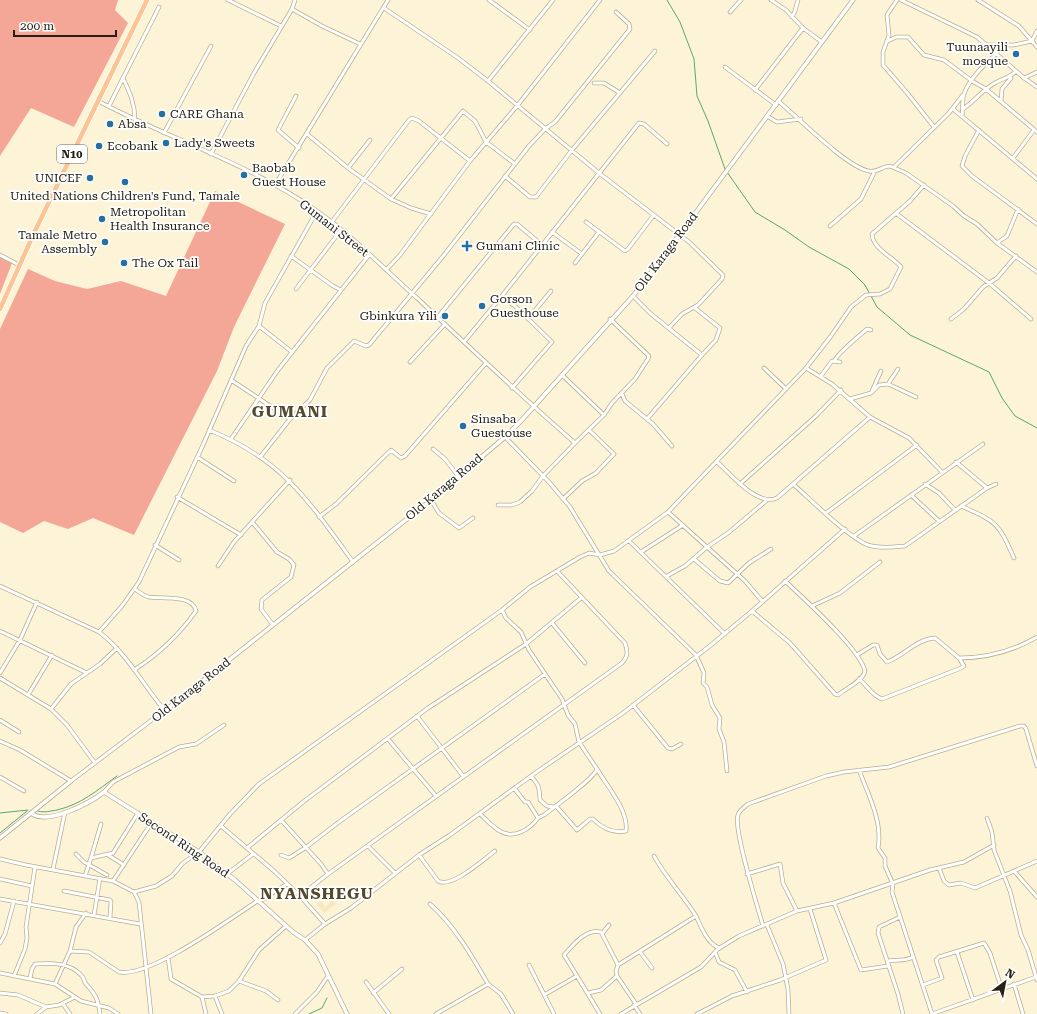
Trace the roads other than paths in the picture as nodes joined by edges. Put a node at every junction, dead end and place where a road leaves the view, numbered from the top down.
1 (147, 0) edge
2 (228, 0) edge
3 (295, 0) edge
4 (388, 0) edge
5 (489, 0) edge
6 (553, 0) edge
7 (594, 0) edge
8 (740, 0) edge
9 (771, 0) edge
10 (798, 0) edge
11 (853, 0) edge
12 (897, 0) edge
13 (902, 0) edge
14 (978, 0) edge
15 (234, 1) edge
16 (599, 1) edge
17 (159, 7) dead end
18 (384, 8) junction
19 (292, 9) junction
20 (616, 12) dead end
21 (730, 12) dead end
22 (792, 17) junction
23 (281, 26) junction
24 (803, 28) junction
25 (530, 30) junction
26 (1037, 31) edge
27 (888, 41) junction
28 (1032, 41) junction
29 (822, 42) junction
30 (360, 44) junction
31 (986, 44) junction
32 (211, 46) dead end
33 (1037, 47) edge
34 (655, 52) dead end
35 (997, 53) junction
36 (725, 67) dead end
37 (1016, 71) junction
38 (1037, 72) edge
39 (1011, 77) junction
40 (122, 78) junction
41 (1024, 78) junction
42 (488, 81) junction
43 (972, 81) junction
44 (594, 83) dead end
45 (1037, 87) edge
46 (986, 89) junction
47 (755, 90) junction
48 (136, 93) dead end
49 (620, 93) junction
50 (963, 95) junction
51 (132, 96) junction
52 (296, 96) dead end
53 (98, 101) junction
54 (1001, 101) junction
55 (777, 103) junction
56 (109, 106) junction
57 (517, 106) junction
58 (953, 109) junction
59 (963, 109) junction
60 (767, 116) junction
61 (962, 116) junction
62 (801, 119) junction
63 (135, 120) junction
64 (934, 127) junction
65 (545, 129) junction
66 (979, 130) junction
67 (1036, 131) edge
68 (164, 133) junction
69 (308, 134) junction
70 (441, 138) junction
71 (370, 140) dead end
72 (486, 142) junction
73 (666, 144) dead end
74 (299, 148) junction
75 (572, 150) junction
76 (211, 154) junction
77 (1013, 158) junction
78 (470, 161) junction
79 (515, 164) junction
80 (894, 167) junction
81 (348, 168) junction
82 (875, 171) junction
83 (599, 173) junction
84 (505, 176) junction
85 (1037, 179) edge
86 (365, 180) junction
87 (275, 185) junction
88 (924, 185) junction
89 (391, 199) junction
90 (1018, 209) junction
91 (317, 211) junction
92 (431, 214) junction
93 (897, 214) junction
94 (653, 216) junction
95 (586, 222) dead end
96 (331, 223) junction
97 (1037, 224) edge
98 (830, 226) dead end
99 (341, 230) junction
100 (552, 232) junction
101 (599, 232) junction
102 (680, 236) junction
103 (997, 243) junction
104 (542, 245) junction
105 (582, 254) junction
106 (0, 255) edge
107 (369, 255) junction
108 (291, 256) junction
109 (1016, 256) junction
110 (575, 263) dead end
111 (19, 265) junction
112 (311, 270) junction
113 (386, 270) junction
114 (1037, 272) edge
115 (989, 283) junction
116 (296, 289) dead end
117 (341, 290) junction
118 (552, 291) dead end
119 (411, 294) junction
120 (633, 296) junction
121 (501, 297) junction
122 (695, 308) junction
123 (0, 309) edge
124 (437, 318) junction
125 (951, 318) dead end
126 (528, 319) junction
127 (610, 319) junction
128 (1031, 319) dead end
129 (445, 324) junction
130 (258, 326) junction
131 (669, 328) junction
132 (871, 330) dead end
133 (464, 342) junction
134 (292, 352) junction
135 (702, 355) junction
136 (836, 360) junction
137 (410, 362) dead end
138 (840, 362) dead end
139 (486, 363) junction
140 (764, 368) dead end
141 (806, 368) junction
142 (898, 368) dead end
143 (881, 371) dead end
144 (562, 375) junction
145 (821, 376) junction
146 (230, 380) junction
147 (888, 384) junction
148 (512, 388) junction
149 (786, 389) junction
150 (841, 390) junction
151 (871, 393) junction
152 (622, 394) junction
153 (258, 396) junction
154 (916, 397) dead end
155 (850, 399) junction
156 (533, 407) junction
157 (604, 415) junction
158 (870, 417) junction
159 (290, 419) junction
160 (647, 419) junction
161 (209, 430) junction
162 (590, 431) junction
163 (505, 437) junction
164 (231, 439) junction
165 (575, 443) junction
166 (983, 444) dead end
167 (917, 445) junction
168 (672, 446) dead end
169 (433, 449) dead end
170 (261, 456) junction
171 (197, 457) junction
172 (717, 462) junction
173 (956, 462) junction
174 (942, 472) junction
175 (458, 476) junction
176 (543, 476) junction
177 (290, 480) junction
178 (234, 482) dead end
179 (741, 483) junction
180 (793, 484) junction
181 (925, 484) junction
182 (996, 484) dead end
183 (987, 488) junction
184 (911, 495) junction
185 (177, 497) junction
186 (563, 499) junction
187 (431, 500) junction
188 (767, 501) junction
189 (498, 505) dead end
190 (961, 506) junction
191 (955, 510) junction
192 (668, 512) junction
193 (826, 513) junction
194 (319, 516) junction
195 (473, 518) dead end
196 (939, 521) junction
197 (253, 522) junction
198 (683, 525) junction
199 (845, 529) junction
200 (241, 535) junction
201 (854, 536) junction
202 (629, 541) junction
203 (155, 545) junction
204 (707, 547) junction
205 (771, 549) dead end
206 (641, 552) junction
207 (600, 555) junction
208 (1014, 558) dead end
209 (694, 559) junction
210 (179, 560) dead end
211 (353, 562) junction
212 (880, 562) dead end
213 (218, 566) dead end
214 (557, 570) junction
215 (667, 576) junction
216 (737, 576) junction
217 (785, 581) junction
218 (0, 586) edge
219 (135, 589) junction
220 (581, 598) junction
221 (762, 601) junction
222 (37, 602) junction
223 (812, 606) junction
224 (502, 610) junction
225 (752, 610) junction
226 (552, 622) junction
227 (273, 625) junction
228 (0, 630) edge
229 (99, 632) junction
230 (725, 634) junction
231 (1037, 637) edge
232 (20, 640) junction
233 (526, 644) junction
234 (118, 648) junction
235 (52, 655) junction
236 (696, 655) junction
237 (857, 655) junction
238 (959, 658) junction
239 (585, 663) dead end
240 (134, 670) junction
241 (0, 673) edge
242 (87, 673) junction
243 (545, 674) junction
244 (0, 678) edge
245 (859, 679) junction
246 (28, 695) junction
247 (564, 705) junction
248 (633, 705) junction
249 (51, 709) junction
250 (166, 710) junction
251 (418, 716) junction
252 (0, 720) edge
253 (224, 725) dead end
254 (19, 732) dead end
255 (388, 739) junction
256 (0, 740) edge
257 (579, 742) junction
258 (681, 744) dead end
259 (441, 749) junction
260 (95, 763) junction
261 (1037, 766) edge
262 (413, 768) junction
263 (597, 769) junction
264 (859, 770) junction
265 (727, 771) dead end
266 (463, 776) junction
267 (532, 776) junction
268 (0, 777) edge
269 (71, 782) junction
270 (514, 788) junction
271 (24, 791) dead end
272 (104, 792) junction
273 (436, 796) junction
274 (555, 807) junction
275 (65, 812) junction
276 (31, 813) junction
277 (138, 814) junction
278 (480, 814) junction
279 (538, 818) junction
280 (987, 818) dead end
281 (280, 820) junction
282 (152, 822) junction
283 (101, 824) dead end
284 (221, 826) junction
285 (0, 838) edge
286 (994, 845) junction
287 (368, 846) junction
288 (247, 848) junction
289 (306, 848) junction
290 (495, 851) dead end
291 (199, 852) junction
292 (76, 854) dead end
293 (253, 854) junction
294 (108, 855) junction
295 (281, 855) dead end
296 (419, 855) junction
297 (654, 856) dead end
298 (92, 858) junction
299 (0, 859) edge
300 (1037, 861) edge
301 (88, 864) junction
302 (124, 865) junction
303 (35, 867) junction
304 (939, 868) junction
305 (53, 869) junction
306 (1014, 870) junction
307 (395, 873) junction
308 (227, 874) junction
309 (328, 874) junction
310 (747, 874) junction
311 (1004, 874) junction
312 (107, 875) dead end
313 (85, 876) junction
314 (100, 878) junction
315 (0, 879) edge
316 (113, 881) junction
317 (287, 884) junction
318 (893, 884) junction
319 (32, 886) junction
320 (885, 887) junction
321 (64, 891) dead end
322 (134, 892) junction
323 (892, 892) junction
324 (300, 896) junction
325 (96, 897) junction
326 (1037, 897) edge
327 (0, 899) edge
328 (258, 900) junction
329 (14, 901) junction
330 (834, 903) junction
331 (30, 904) junction
332 (430, 904) dead end
333 (810, 909) junction
334 (797, 911) junction
335 (86, 913) junction
336 (94, 914) junction
337 (696, 916) junction
338 (110, 917) junction
339 (900, 917) junction
340 (140, 924) junction
341 (324, 924) junction
342 (767, 924) junction
343 (609, 925) dead end
344 (286, 926) junction
345 (763, 926) junction
346 (602, 934) junction
347 (306, 940) junction
348 (0, 943) edge
349 (719, 948) junction
350 (70, 951) junction
351 (640, 952) junction
352 (715, 952) junction
353 (957, 952) junction
354 (168, 957) junction
355 (913, 957) junction
356 (888, 961) junction
357 (63, 965) junction
358 (529, 965) dead end
359 (618, 965) junction
360 (888, 966) junction
361 (145, 967) junction
362 (652, 968) dead end
363 (402, 970) dead end
364 (0, 975) edge
365 (14, 976) junction
366 (328, 976) junction
367 (577, 976) junction
368 (617, 976) junction
369 (1036, 976) edge
370 (785, 977) junction
371 (30, 978) junction
372 (239, 981) junction
373 (366, 982) dead end
374 (56, 984) junction
375 (488, 984) junction
376 (1014, 984) junction
377 (923, 985) junction
378 (1002, 990) junction
379 (747, 992) junction
380 (0, 993) edge
381 (373, 993) junction
382 (588, 993) junction
383 (544, 995) junction
384 (215, 996) junction
385 (75, 997) junction
386 (202, 998) junction
387 (278, 1000) dead end
388 (973, 1000) junction
389 (63, 1004) junction
390 (635, 1005) junction
391 (99, 1006) junction
392 (46, 1007) junction
393 (0, 1013) edge
394 (6, 1014) edge
395 (37, 1014) edge
396 (70, 1014) edge
397 (100, 1014) edge
398 (118, 1014) edge
399 (151, 1014) edge
400 (206, 1014) edge
401 (222, 1014) edge
402 (294, 1014) edge
403 (347, 1014) edge
404 (388, 1014) edge
405 (436, 1014) edge
406 (513, 1014) edge
407 (554, 1014) edge
408 (600, 1014) edge
409 (621, 1014) edge
410 (640, 1014) edge
411 (697, 1014) edge
412 (789, 1014) edge
413 (903, 1014) edge
414 (932, 1014) edge
415 (1023, 1014) edge

1 - 53 highway, N10
2 - 15 street
3 - 19 street
4 - 18 street
5 - 25 street
6 - 25 street
7 - 16 street
8 - 21 street
9 - 22 street
10 - 22 street
11 - 29 street, Old Karaga Road
12 - 27 street
13 - 31 street
14 - 28 street
15 - 23 street
16 - 57 street
17 - 40 street
18 - 30 street
18 - 42 street
19 - 23 street
19 - 30 street
20 - 65 street
22 - 24 street
23 - 76 street
24 - 29 street
24 - 47 street
25 - 42 street
26 - 28 street
27 - 43 street
27 - 64 street
28 - 31 street
28 - 33 street
29 - 55 street, Old Karaga Road
30 - 69 street
31 - 35 street
32 - 68 street
34 - 49 street
35 - 37 street
35 - 43 street
36 - 47 street
37 - 39 street
37 - 41 street
38 - 41 street
39 - 46 street
39 - 54 street
40 - 51 street
40 - 56 street
41 - 45 street
42 - 57 street
43 - 46 street
43 - 50 street
44 - 49 street
46 - 54 street
46 - 59 street
47 - 55 street
48 - 51 street
49 - 75 street
50 - 58 street
50 - 59 street
51 - 63 street
52 - 74 street
53 - 56 street, Gumani Street
53 - 111 highway, N10
54 - 67 street
55 - 60 street, Old Karaga Road
55 - 62 street
56 - 63 street, Gumani Street
57 - 65 street
57 - 72 street
58 - 61 street
58 - 64 street
59 - 61 street
60 - 62 street
60 - 102 street, Old Karaga Road
61 - 66 street
62 - 82 street
63 - 68 street, Gumani Street
64 - 80 street
65 - 75 street
65 - 79 street
66 - 77 street
66 - 90 street
67 - 77 street
68 - 76 street, Gumani Street
69 - 74 street
69 - 81 street
70 - 72 street
70 - 78 street
70 - 86 street
70 - 89 street
71 - 81 street
72 - 78 street
72 - 79 street
73 - 83 street
74 - 87 street
75 - 83 street
75 - 84 street
76 - 87 street, Gumani Street
77 - 85 street
78 - 92 street
79 - 84 street
80 - 82 street
80 - 88 street
81 - 86 street
82 - 98 street
83 - 94 street
83 - 100 street
84 - 119 street
86 - 89 street
86 - 96 street
87 - 91 street, Gumani Street
88 - 93 street
88 - 103 street
89 - 92 street
90 - 97 street
90 - 103 street
91 - 96 street, Gumani Street
91 - 108 street
92 - 113 street
93 - 115 street
93 - 141 street
94 - 101 street
94 - 102 street
95 - 101 street
96 - 99 street, Gumani Street
99 - 107 street, Gumani Street
99 - 112 street
100 - 104 street
100 - 105 street
101 - 105 street
102 - 120 street, Old Karaga Road
102 - 122 street
103 - 109 street
104 - 121 street
104 - 124 street
105 - 110 street
106 - 111 street
107 - 113 street, Gumani Street
107 - 117 street
108 - 112 street
108 - 130 street
109 - 114 street
109 - 115 street
111 - 123 highway, N10
112 - 116 street
112 - 117 street
113 - 119 street, Gumani Street
115 - 125 street
115 - 128 street
117 - 134 street
118 - 126 street
119 - 124 street, Gumani Street
119 - 159 street
120 - 127 street, Old Karaga Road
120 - 131 street
121 - 126 street
121 - 133 street
122 - 131 street
122 - 135 street
124 - 129 street, Gumani Street
126 - 148 street
127 - 144 street, Old Karaga Road
127 - 152 street
129 - 133 street, Gumani Street
129 - 137 street
130 - 134 street
130 - 146 street
131 - 135 street
132 - 136 street
133 - 139 street, Gumani Street
134 - 153 street
135 - 160 street
136 - 138 street
136 - 145 street
139 - 148 street, Gumani Street
139 - 194 street
140 - 149 street
141 - 145 street
141 - 149 street
142 - 147 street
143 - 151 street
144 - 156 street, Old Karaga Road
144 - 157 street
145 - 150 street
146 - 153 street
146 - 161 street
147 - 151 street
147 - 154 street
148 - 156 street, Gumani Street
149 - 172 street
150 - 155 street
150 - 179 street
151 - 155 street
152 - 157 street
152 - 160 street
153 - 159 street
153 - 164 street
155 - 158 street
156 - 163 street, Old Karaga Road
156 - 165 street, Gumani Street
157 - 162 street
158 - 167 street
158 - 180 street
159 - 170 street
160 - 168 street
161 - 164 street
161 - 171 street
162 - 165 street
162 - 186 street
163 - 175 street, Old Karaga Road
163 - 176 street
164 - 170 street
165 - 176 street
166 - 173 street
167 - 174 street
167 - 193 street
169 - 175 street
170 - 177 street
171 - 178 street
171 - 185 street
172 - 179 street
172 - 192 street
173 - 174 street
173 - 183 street
174 - 181 street
175 - 187 street, Old Karaga Road
176 - 186 street
176 - 189 street
177 - 194 street
177 - 197 street
179 - 188 street
180 - 188 street
180 - 193 street
181 - 184 street
181 - 191 street
182 - 183 street
183 - 190 street
184 - 196 street
184 - 201 street
185 - 200 street
185 - 203 street
186 - 207 street
187 - 195 street
187 - 211 street, Old Karaga Road
188 - 204 street
190 - 191 street
190 - 208 street
191 - 196 street
192 - 198 street
192 - 202 street
193 - 199 street
194 - 211 street
196 - 201 street
197 - 200 street
197 - 227 street
198 - 204 street
198 - 206 street
199 - 201 street
199 - 217 street
200 - 213 street
202 - 206 street
202 - 207 street
203 - 210 street
203 - 219 street
204 - 209 street
204 - 216 street
205 - 216 street
206 - 215 street
207 - 214 street
207 - 236 street
209 - 215 street
209 - 216 street
211 - 227 street, Old Karaga Road
212 - 223 street
214 - 220 street
214 - 224 street
215 - 230 street
216 - 221 street
217 - 221 street
217 - 223 street
218 - 222 street
219 - 229 street
219 - 240 street
220 - 226 street
220 - 247 street
221 - 225 street
222 - 229 street
222 - 232 street
223 - 237 street
224 - 233 street
224 - 284 street
225 - 230 street
225 - 245 street
226 - 233 street
226 - 239 street
227 - 250 street, Old Karaga Road
228 - 232 street
229 - 234 street
230 - 236 street
231 - 238 street
232 - 235 street
232 - 241 street
233 - 243 street
233 - 251 street
234 - 240 street
234 - 242 street
235 - 242 street
235 - 246 street
236 - 248 street
236 - 265 street
237 - 238 street
237 - 245 street
238 - 245 street
240 - 250 street
242 - 249 street
243 - 247 street
243 - 259 street
244 - 246 street
246 - 249 street
247 - 257 street
247 - 266 street
248 - 257 street
248 - 258 street
249 - 260 street
250 - 260 street, Old Karaga Road
251 - 255 street
251 - 259 street
252 - 254 street
253 - 272 street
255 - 262 street
255 - 281 street
256 - 269 street
257 - 263 street
257 - 267 street
259 - 262 street
259 - 266 street
260 - 269 street, Old Karaga Road
261 - 264 street
262 - 273 street
262 - 289 street
263 - 274 street
263 - 274 street
264 - 310 street
264 - 318 street
266 - 273 street
267 - 270 street
267 - 274 street
268 - 271 street
269 - 276 street, Old Karaga Road
270 - 278 street
270 - 279 street
272 - 275 street
272 - 277 street, Second Ring Road
273 - 287 street
274 - 279 street
275 - 276 street
275 - 305 street
276 - 285 street, Old Karaga Road
277 - 282 street, Second Ring Road
277 - 294 street
278 - 279 street
278 - 296 street
280 - 286 street
281 - 288 street
281 - 289 street
282 - 291 street, Second Ring Road
282 - 302 street
283 - 298 street
284 - 288 street
284 - 291 street
286 - 304 street
286 - 311 street
287 - 307 street
287 - 309 street
288 - 293 street
289 - 295 street
289 - 309 street
290 - 296 street
291 - 308 street, Second Ring Road
291 - 322 street
292 - 301 street
293 - 308 street
293 - 317 street
294 - 298 street
294 - 302 street
296 - 307 street
297 - 337 street
298 - 301 street
299 - 303 street
300 - 306 street
301 - 312 street
301 - 313 street
302 - 316 street
303 - 305 street
303 - 319 street
304 - 311 street
304 - 318 street
305 - 313 street
306 - 311 street
306 - 326 street
307 - 341 street
308 - 328 street, Second Ring Road
309 - 324 street
310 - 334 street
310 - 345 street
311 - 369 street
313 - 314 street
314 - 316 street
314 - 325 street
315 - 319 street
316 - 322 street
317 - 324 street
317 - 328 street
318 - 320 street
318 - 323 street
319 - 331 street
320 - 323 street
320 - 330 street
321 - 325 street
322 - 340 street
323 - 339 street
324 - 341 street
325 - 336 street
325 - 338 street
327 - 329 street
328 - 344 street, Second Ring Road
328 - 354 street
329 - 331 street
329 - 348 street
330 - 333 street
330 - 360 street
331 - 335 street
331 - 365 street
332 - 375 street
333 - 334 street
333 - 370 street
334 - 342 street
335 - 336 street
335 - 350 street
336 - 338 street
337 - 349 street
337 - 351 street
338 - 340 street
339 - 355 street
339 - 356 street
340 - 361 street
341 - 347 street
342 - 345 street
342 - 370 street
343 - 346 street
344 - 347 street, Second Ring Road
344 - 372 street
345 - 349 street
346 - 359 street
346 - 367 street
347 - 366 street, Second Ring Road
349 - 352 street
350 - 357 street
350 - 361 street
351 - 359 street
351 - 362 street
352 - 379 street
352 - 390 street
353 - 377 street
353 - 378 street
353 - 388 street
354 - 361 street
354 - 386 street
355 - 356 street
355 - 377 street
356 - 360 street
357 - 371 street
357 - 374 street
357 - 391 street
358 - 383 street
359 - 368 street
360 - 413 street
361 - 399 street
363 - 381 street
364 - 365 street
365 - 371 street
366 - 402 street
366 - 403 street, Second Ring Road
367 - 382 street
367 - 383 street
368 - 382 street
368 - 390 street
369 - 376 street
370 - 379 street
370 - 412 street
371 - 374 street
372 - 384 street
372 - 387 street
373 - 381 street
374 - 385 street
375 - 405 street
375 - 406 street
376 - 378 street
376 - 415 street
377 - 414 street
378 - 388 street
379 - 411 street
380 - 392 street
381 - 404 street
382 - 408 street
383 - 407 street
384 - 386 street
384 - 401 street
385 - 389 street
385 - 391 street
386 - 400 street
388 - 414 street
389 - 392 street
389 - 396 street
390 - 409 street
390 - 410 street
391 - 397 street
391 - 398 street
392 - 395 street
393 - 394 street

